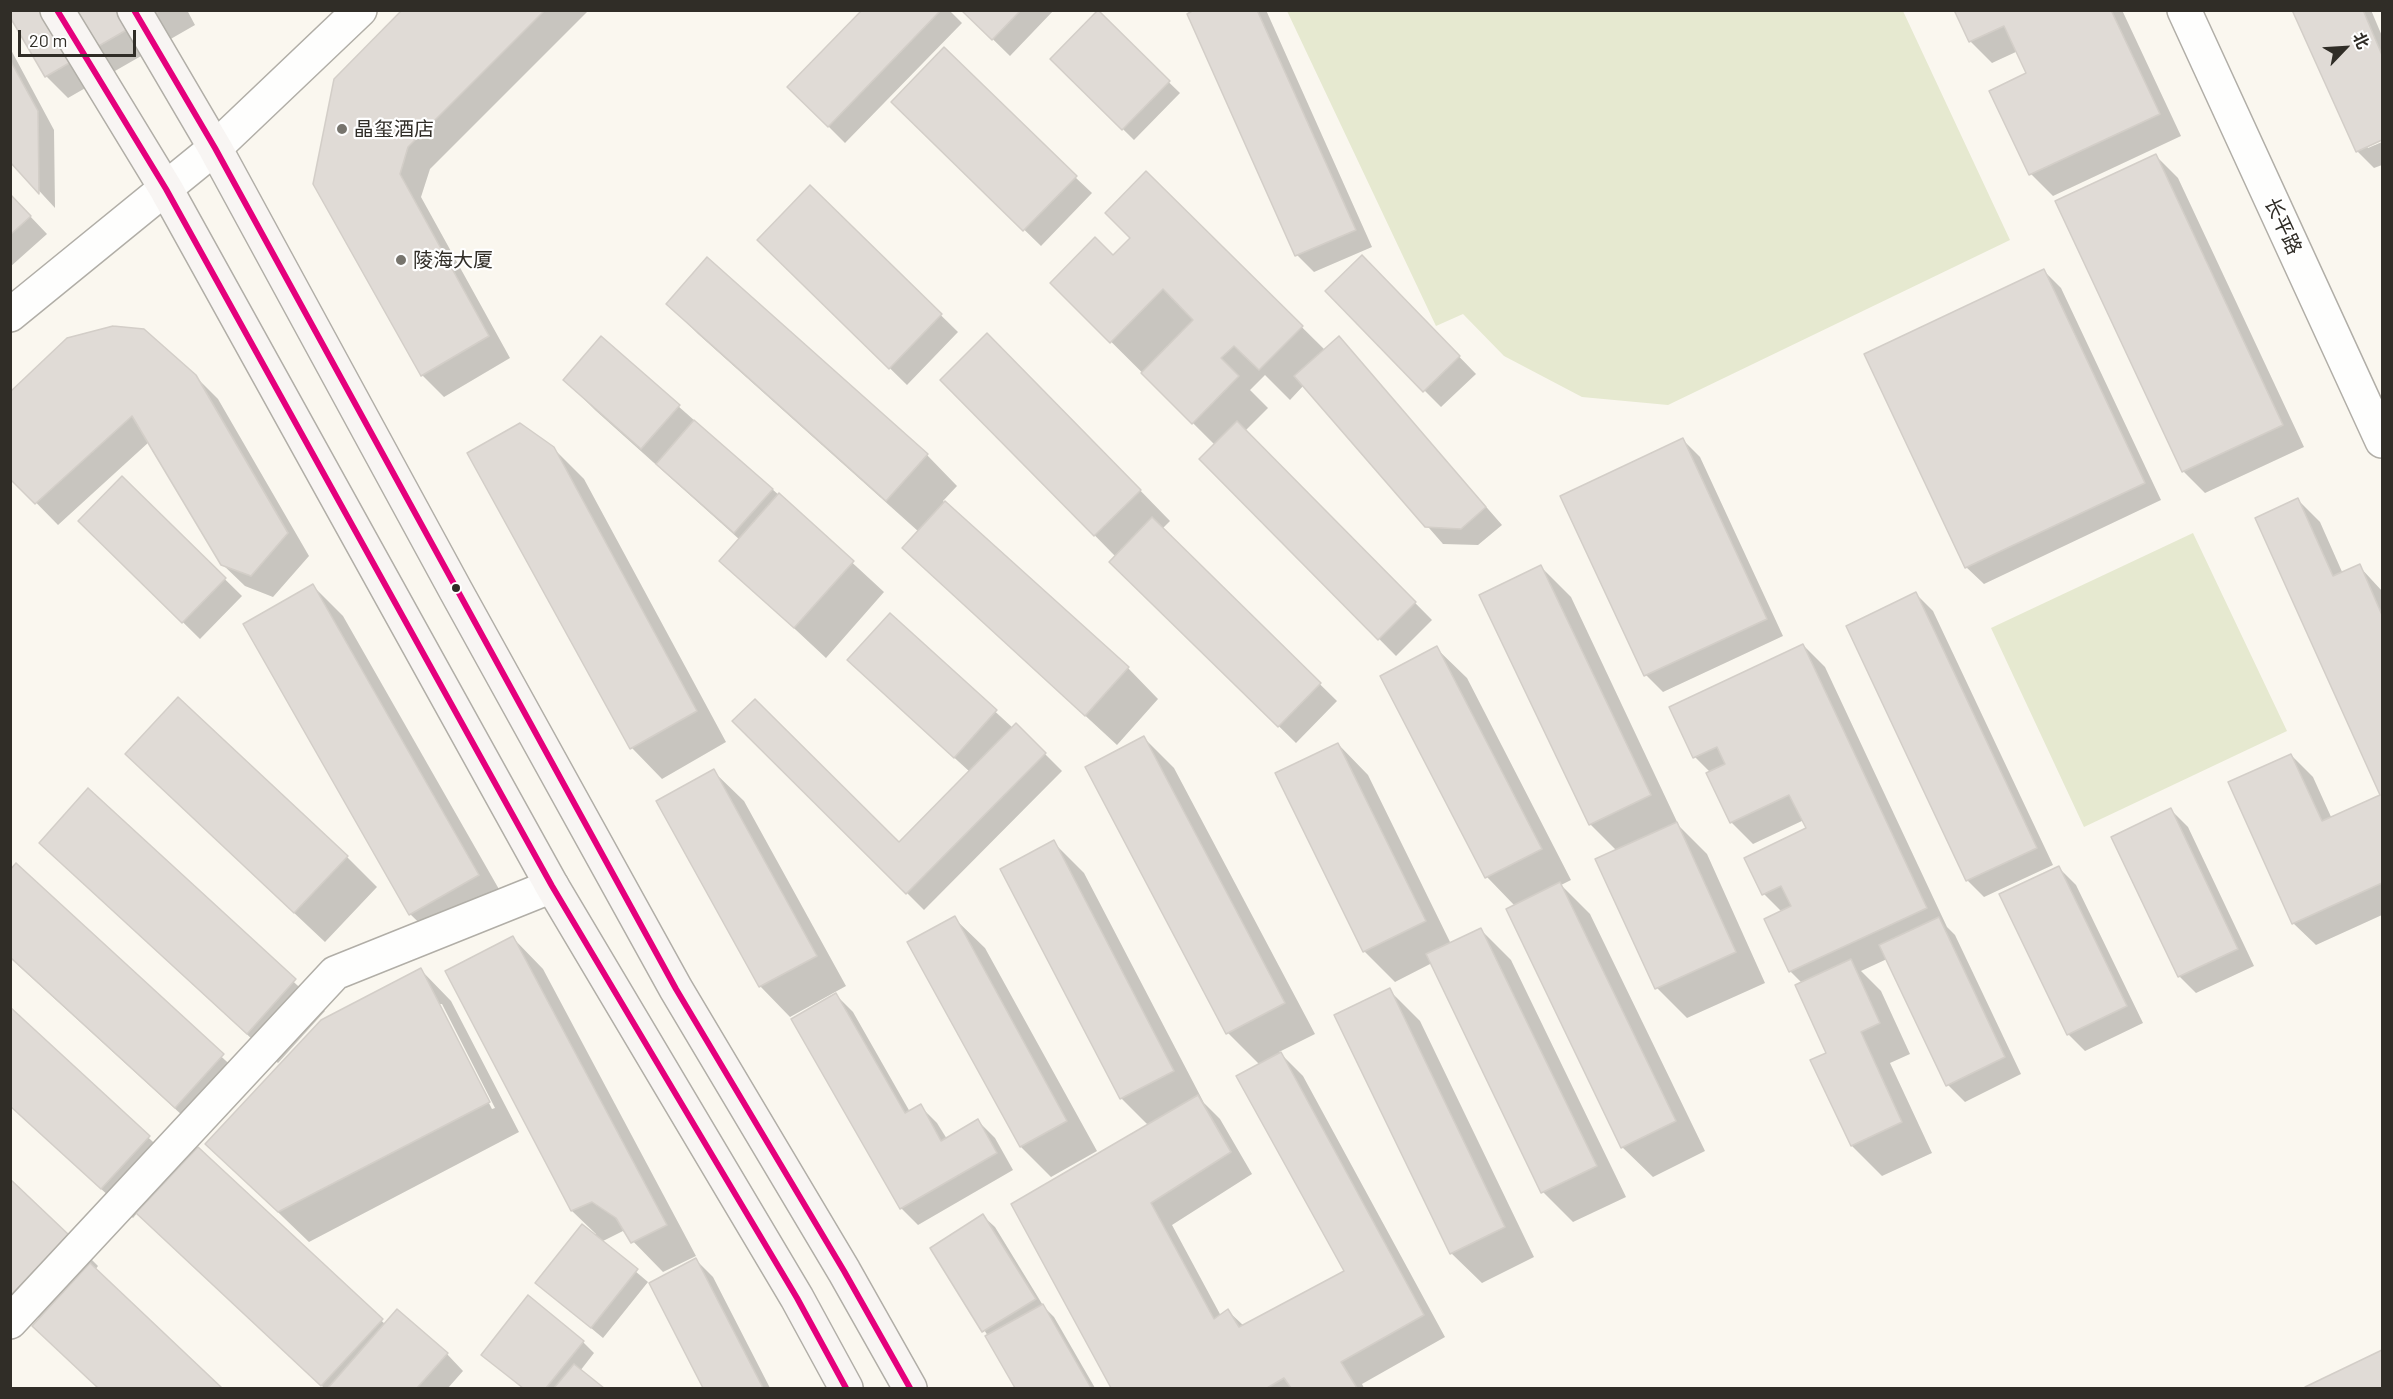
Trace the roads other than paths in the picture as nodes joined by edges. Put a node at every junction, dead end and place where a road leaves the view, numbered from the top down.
1 (57, 10) edge
2 (134, 10) edge
3 (360, 10) edge
4 (2184, 10) edge
5 (2208, 10) edge
6 (215, 148) junction
7 (166, 189) junction
8 (10, 315) edge
9 (2382, 395) edge
10 (2382, 441) edge
11 (552, 886) junction
12 (10, 1322) edge
13 (846, 1389) edge
14 (910, 1389) edge

1 - 7 main road
2 - 6 main road
3 - 6 street
4 - 10 street, 长平路
5 - 9 street, 长平路
6 - 7 street
6 - 14 main road
7 - 8 street
7 - 11 main road
11 - 12 street
11 - 13 main road

